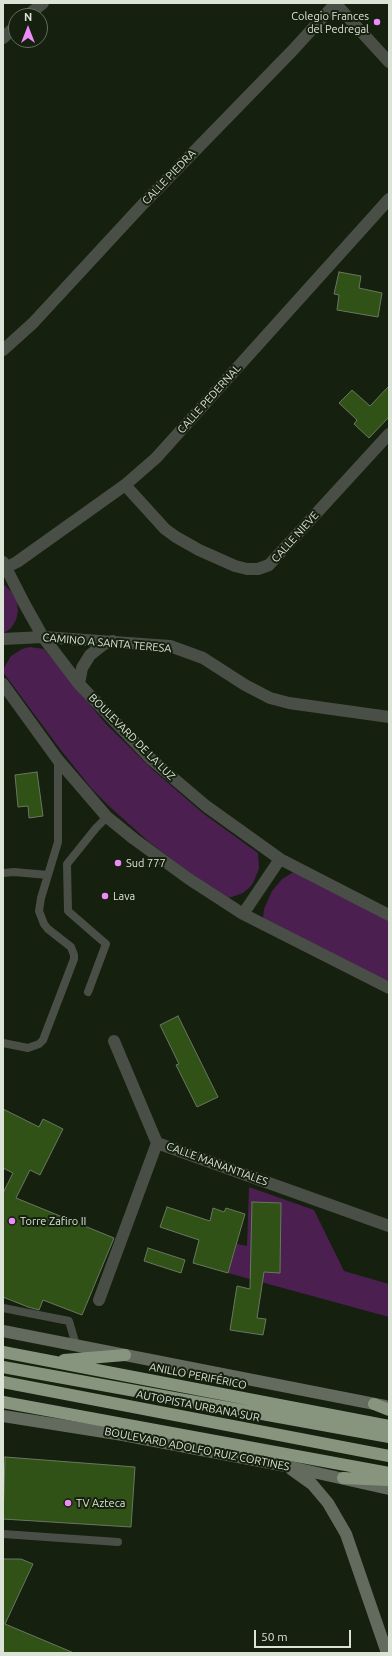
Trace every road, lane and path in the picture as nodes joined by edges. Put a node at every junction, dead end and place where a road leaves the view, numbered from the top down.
1 (335, 3) edge
2 (389, 62) edge
3 (389, 199) edge
4 (3, 350) edge
5 (389, 434) edge
6 (126, 485) junction
7 (4, 566) edge
8 (43, 637) junction
9 (3, 638) edge
10 (113, 641) junction
11 (3, 684) edge
12 (79, 684) junction
13 (389, 717) edge
14 (58, 760) junction
15 (106, 817) junction
16 (280, 859) junction
17 (3, 874) edge
18 (48, 875) junction
19 (243, 914) junction
20 (389, 915) edge
21 (389, 988) edge
22 (88, 992) dead end
23 (114, 1041) dead end
24 (3, 1043) edge
25 (158, 1143) junction
26 (389, 1226) edge
27 (99, 1300) dead end
28 (3, 1308) edge
29 (3, 1331) edge
30 (76, 1346) junction
31 (3, 1352) edge
32 (125, 1355) junction
33 (48, 1361) junction
34 (3, 1366) edge
35 (3, 1382) edge
36 (3, 1402) edge
37 (374, 1404) junction
38 (389, 1406) edge
39 (389, 1410) edge
40 (3, 1416) edge
41 (389, 1426) edge
42 (389, 1437) edge
43 (389, 1456) edge
44 (286, 1466) junction
45 (389, 1473) edge
46 (343, 1478) junction
47 (389, 1480) edge
48 (389, 1489) edge
49 (3, 1534) edge
50 (118, 1542) dead end
51 (388, 1653) edge

1 - 2 street
1 - 4 street, CALLE PIEDRA
3 - 6 street, CALLE PEDERNAL
5 - 6 street, CALLE NIEVE
6 - 7 street, CALLE PEDERNAL
7 - 8 street, BOULEVARD DE LA LUZ
8 - 9 street, CAMINO A SANTA TERESA
8 - 10 street, CAMINO A SANTA TERESA
8 - 12 street, BOULEVARD DE LA LUZ
10 - 12 street
10 - 13 street, CAMINO A SANTA TERESA
11 - 14 street
12 - 16 street, BOULEVARD DE LA LUZ
14 - 15 street
14 - 18 lane
15 - 19 street
15 - 22 lane
16 - 19 street
16 - 20 street, BOULEVARD DE LA LUZ
17 - 18 lane
18 - 24 lane
19 - 21 street
23 - 25 street
25 - 26 street, CALLE MANANTIALES
25 - 27 street, CALLE MANANTIALES
28 - 30 lane
29 - 30 main road
30 - 32 main road
31 - 33 highway, ANILLO PERIFÉRICO
32 - 33 highway
32 - 37 main road
33 - 41 highway, ANILLO PERIFÉRICO
34 - 42 highway, AUTOPISTA URBANA SUR
35 - 43 highway, AUTOPISTA URBANA SUR
36 - 45 highway
37 - 38 main road
37 - 39 highway
40 - 44 main road, BOULEVARD ADOLFO RUIZ CORTINES
44 - 46 main road, BOULEVARD ADOLFO RUIZ CORTINES
44 - 51 main road
46 - 47 highway
46 - 48 main road, BOULEVARD ADOLFO RUIZ CORTINES
49 - 50 lane

